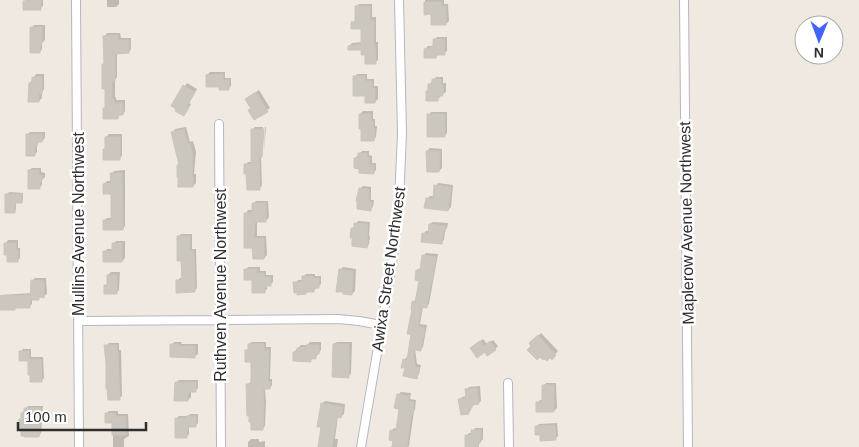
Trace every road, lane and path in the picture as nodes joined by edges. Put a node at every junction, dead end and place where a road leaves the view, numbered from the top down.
1 (76, 0) edge
2 (399, 0) edge
3 (684, 0) edge
4 (219, 124) dead end
5 (220, 319) junction
6 (78, 321) junction
7 (381, 325) junction
8 (508, 383) dead end
9 (79, 447) edge
10 (221, 447) edge
11 (361, 447) edge
12 (509, 447) edge
13 (688, 447) edge

1 - 6 street, Mullins Avenue Northwest
2 - 7 street, Awixa Street Northwest
3 - 13 street, Maplerow Avenue Northwest
4 - 5 street, Ruthven Avenue Northwest
5 - 6 street
5 - 7 street
5 - 10 street, Ruthven Avenue Northwest
6 - 9 street, Mullins Avenue Northwest
7 - 11 street, Awixa Street Northwest
8 - 12 street

